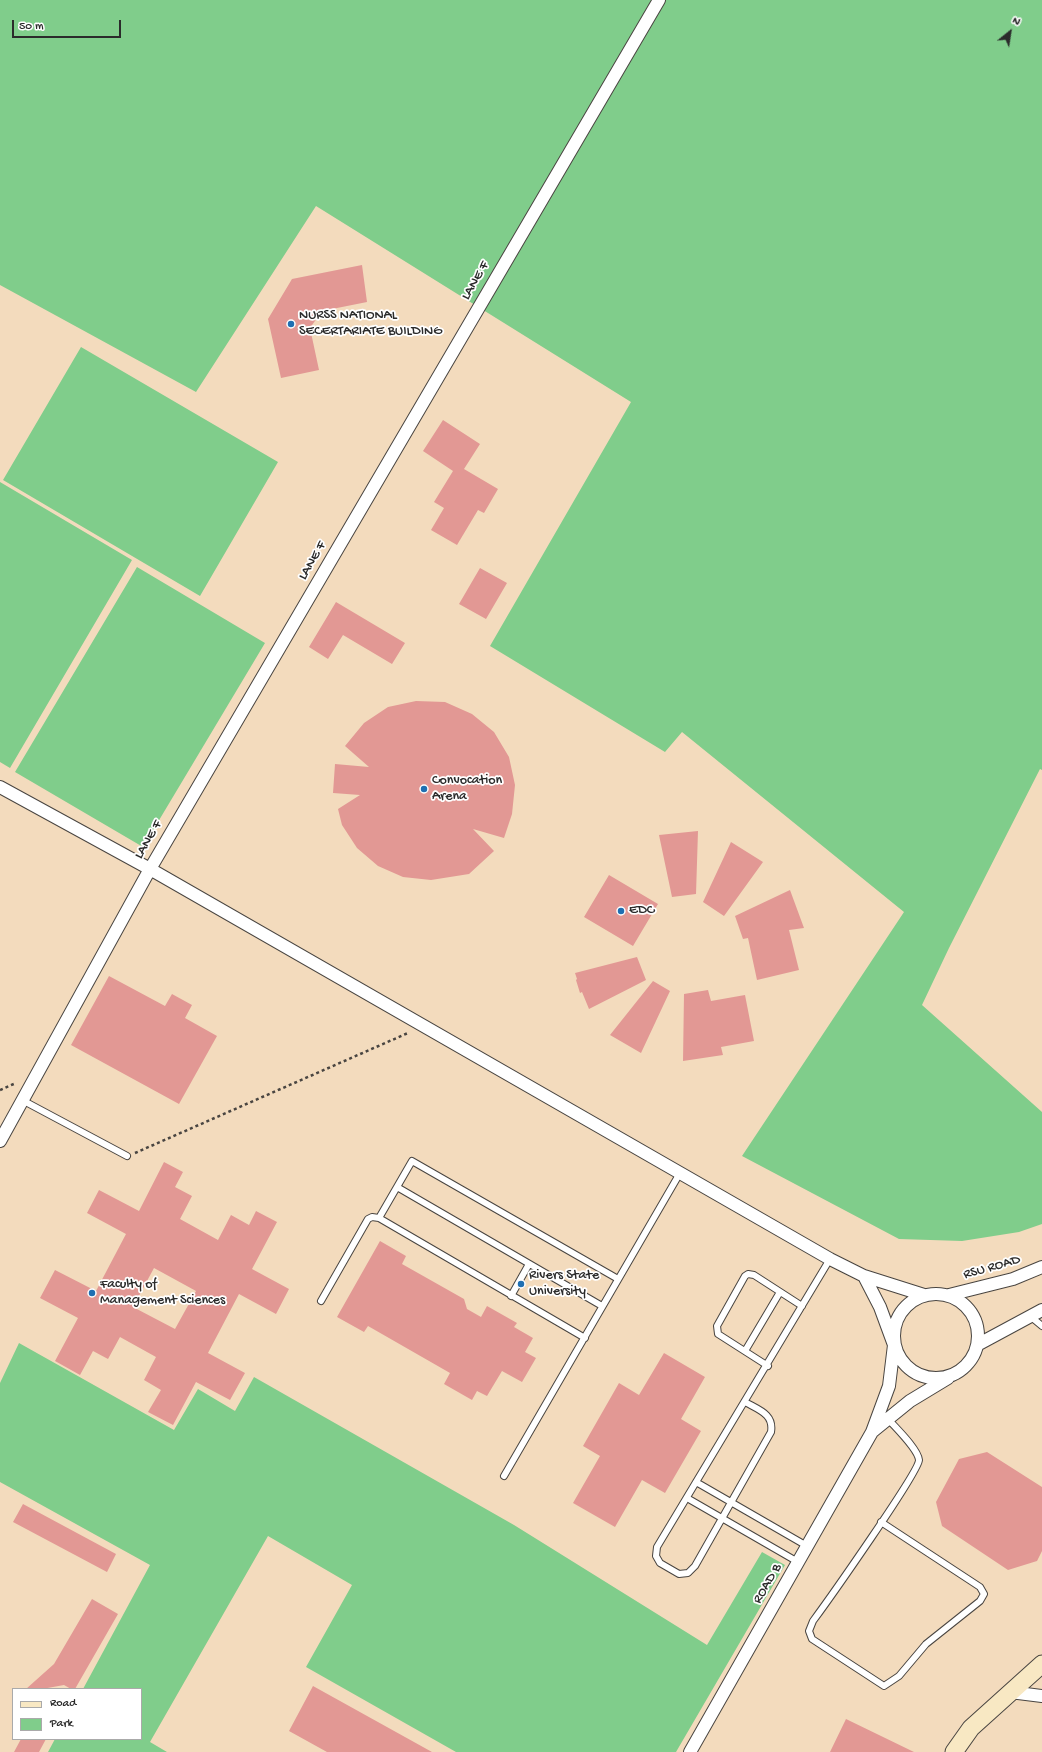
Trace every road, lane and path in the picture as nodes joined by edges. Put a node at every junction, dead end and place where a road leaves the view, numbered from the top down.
1 (658, 0) edge
2 (0, 787) edge
3 (150, 869) junction
4 (424, 1026) junction
5 (22, 1100) junction
6 (0, 1140) edge
7 (127, 1156) joint
8 (680, 1173) junction
9 (397, 1187) junction
10 (379, 1218) junction
11 (830, 1259) junction
12 (529, 1264) junction
13 (1042, 1267) edge
14 (864, 1276) junction
15 (618, 1279) junction
16 (780, 1292) junction
17 (924, 1295) junction
18 (949, 1295) junction
19 (511, 1296) junction
20 (321, 1301) dead end
21 (602, 1306) junction
22 (802, 1306) junction
23 (1042, 1310) edge
24 (1029, 1316) junction
25 (1042, 1326) edge
26 (584, 1338) junction
27 (894, 1345) junction
28 (977, 1346) junction
29 (745, 1351) junction
30 (768, 1366) junction
31 (954, 1374) junction
32 (746, 1402) junction
33 (888, 1419) junction
34 (872, 1432) junction
35 (504, 1476) dead end
36 (696, 1482) junction
37 (687, 1498) junction
38 (732, 1503) junction
39 (722, 1519) junction
40 (881, 1522) junction
41 (807, 1546) junction
42 (798, 1562) junction
43 (1042, 1664) edge
44 (1010, 1692) junction
45 (1042, 1696) edge
46 (690, 1752) edge
47 (954, 1752) edge

1 - 3 street, LANE F
2 - 3 street
3 - 4 street
3 - 5 street, LANE F
4 - 7 path
4 - 8 street
5 - 6 street, LANE F
5 - 7 lane
8 - 11 street
8 - 15 lane
9 - 10 lane
9 - 12 lane
9 - 15 lane
10 - 19 lane
10 - 20 lane
11 - 14 street
11 - 22 lane
12 - 19 lane
12 - 21 lane
13 - 18 street, RSU ROAD
14 - 17 street
14 - 27 street
15 - 21 lane
16 - 22 lane
16 - 29 lane
16 - 29 lane
17 - 18 street
17 - 27 street
18 - 28 street
19 - 26 lane
21 - 26 lane
22 - 30 lane
23 - 24 street
24 - 25 lane
24 - 28 street
26 - 35 lane
27 - 31 street
27 - 34 street
28 - 31 street
29 - 30 lane
30 - 32 lane
31 - 33 street
32 - 36 lane
32 - 38 lane
33 - 34 street
33 - 40 lane
34 - 41 street, ROAD B
36 - 37 lane
36 - 38 lane
37 - 39 lane
37 - 39 lane
38 - 39 lane
38 - 41 lane
39 - 42 lane
40 - 40 lane
41 - 42 street, ROAD B
42 - 46 street, ROAD B
43 - 44 street
44 - 45 street
44 - 47 street

